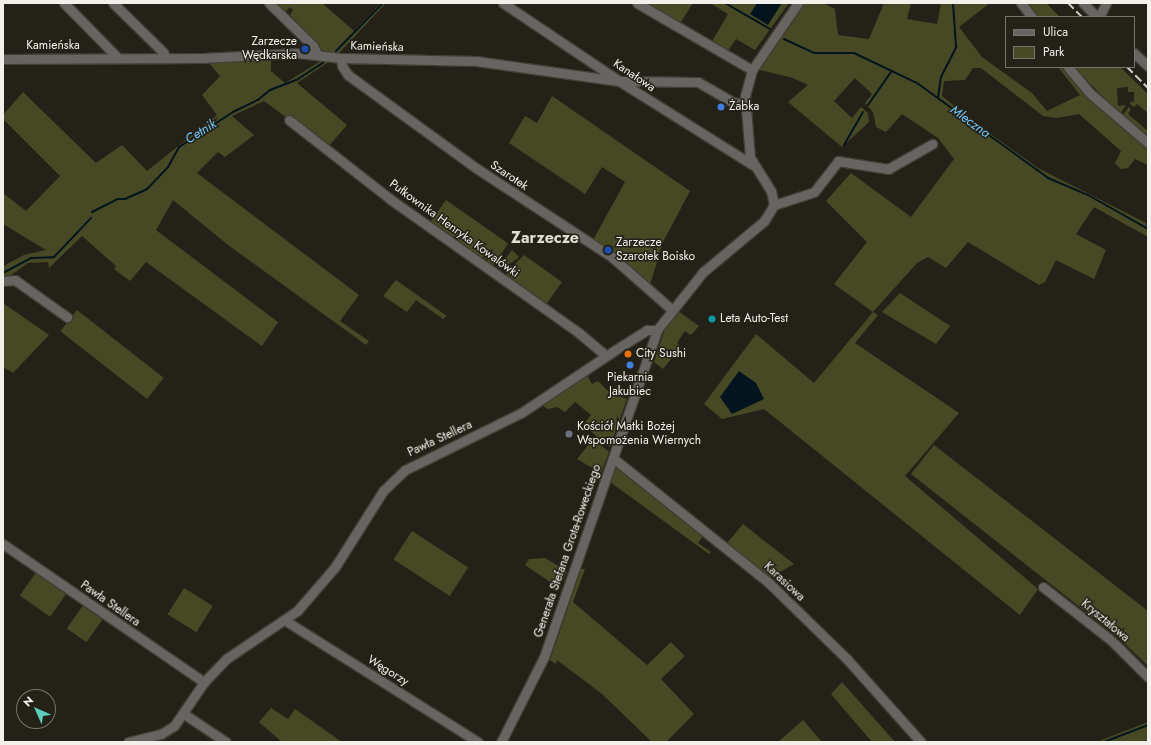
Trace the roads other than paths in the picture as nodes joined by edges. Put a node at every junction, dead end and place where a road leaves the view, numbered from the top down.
1 (64, 3) edge
2 (113, 3) edge
3 (269, 3) edge
4 (503, 3) edge
5 (637, 3) edge
6 (798, 3) edge
7 (1021, 3) edge
8 (1083, 3) edge
9 (1106, 3) edge
10 (1031, 16) edge
11 (1097, 16) edge
12 (1099, 16) edge
13 (316, 54) junction
14 (1135, 54) edge
15 (118, 58) junction
16 (166, 58) junction
17 (341, 58) junction
18 (3, 59) edge
19 (1148, 66) edge
20 (1069, 68) edge
21 (752, 70) junction
22 (619, 81) junction
23 (744, 104) junction
24 (289, 120) dead end
25 (1148, 143) edge
26 (932, 144) dead end
27 (753, 165) junction
28 (774, 205) junction
29 (3, 281) edge
30 (670, 309) junction
31 (67, 317) dead end
32 (657, 330) junction
33 (606, 356) junction
34 (613, 458) junction
35 (3, 544) edge
36 (1043, 587) dead end
37 (286, 620) junction
38 (1148, 677) edge
39 (204, 682) junction
40 (184, 714) junction
41 (128, 742) edge
42 (226, 742) edge
43 (478, 742) edge
44 (501, 742) edge
45 (921, 742) edge

1 - 15 street
2 - 16 street
3 - 13 street
4 - 22 street, Kanałowa
5 - 21 street
6 - 21 street
7 - 10 street
8 - 11 street
9 - 12 street
13 - 16 street, Kamieńska
13 - 17 street, Kamieńska
14 - 19 street
15 - 16 street, Kamieńska
15 - 18 street, Kamieńska
17 - 22 street, Kamieńska
17 - 30 street, Szarotek
20 - 25 street
21 - 23 street
22 - 23 street, Kamieńska
22 - 27 street, Kanałowa
23 - 27 street
24 - 33 street, Pułkownika Henryka Kowalówki
26 - 28 street
27 - 28 street
28 - 30 street, Generała Stefana Grota-Roweckiego
29 - 31 street
30 - 32 street, Generała Stefana Grota-Roweckiego
32 - 33 street, Pawła Stellera
32 - 34 street, Generała Stefana Grota-Roweckiego
33 - 37 street, Pawła Stellera
34 - 44 street, Generała Stefana Grota-Roweckiego
34 - 45 street, Karasiowa
35 - 39 street, Pawła Stellera
36 - 38 street, Kryształowa
37 - 39 street, Pawła Stellera
37 - 43 street, Węgorzy
39 - 40 street, Pawła Stellera
40 - 41 street, Pawła Stellera
40 - 42 street

